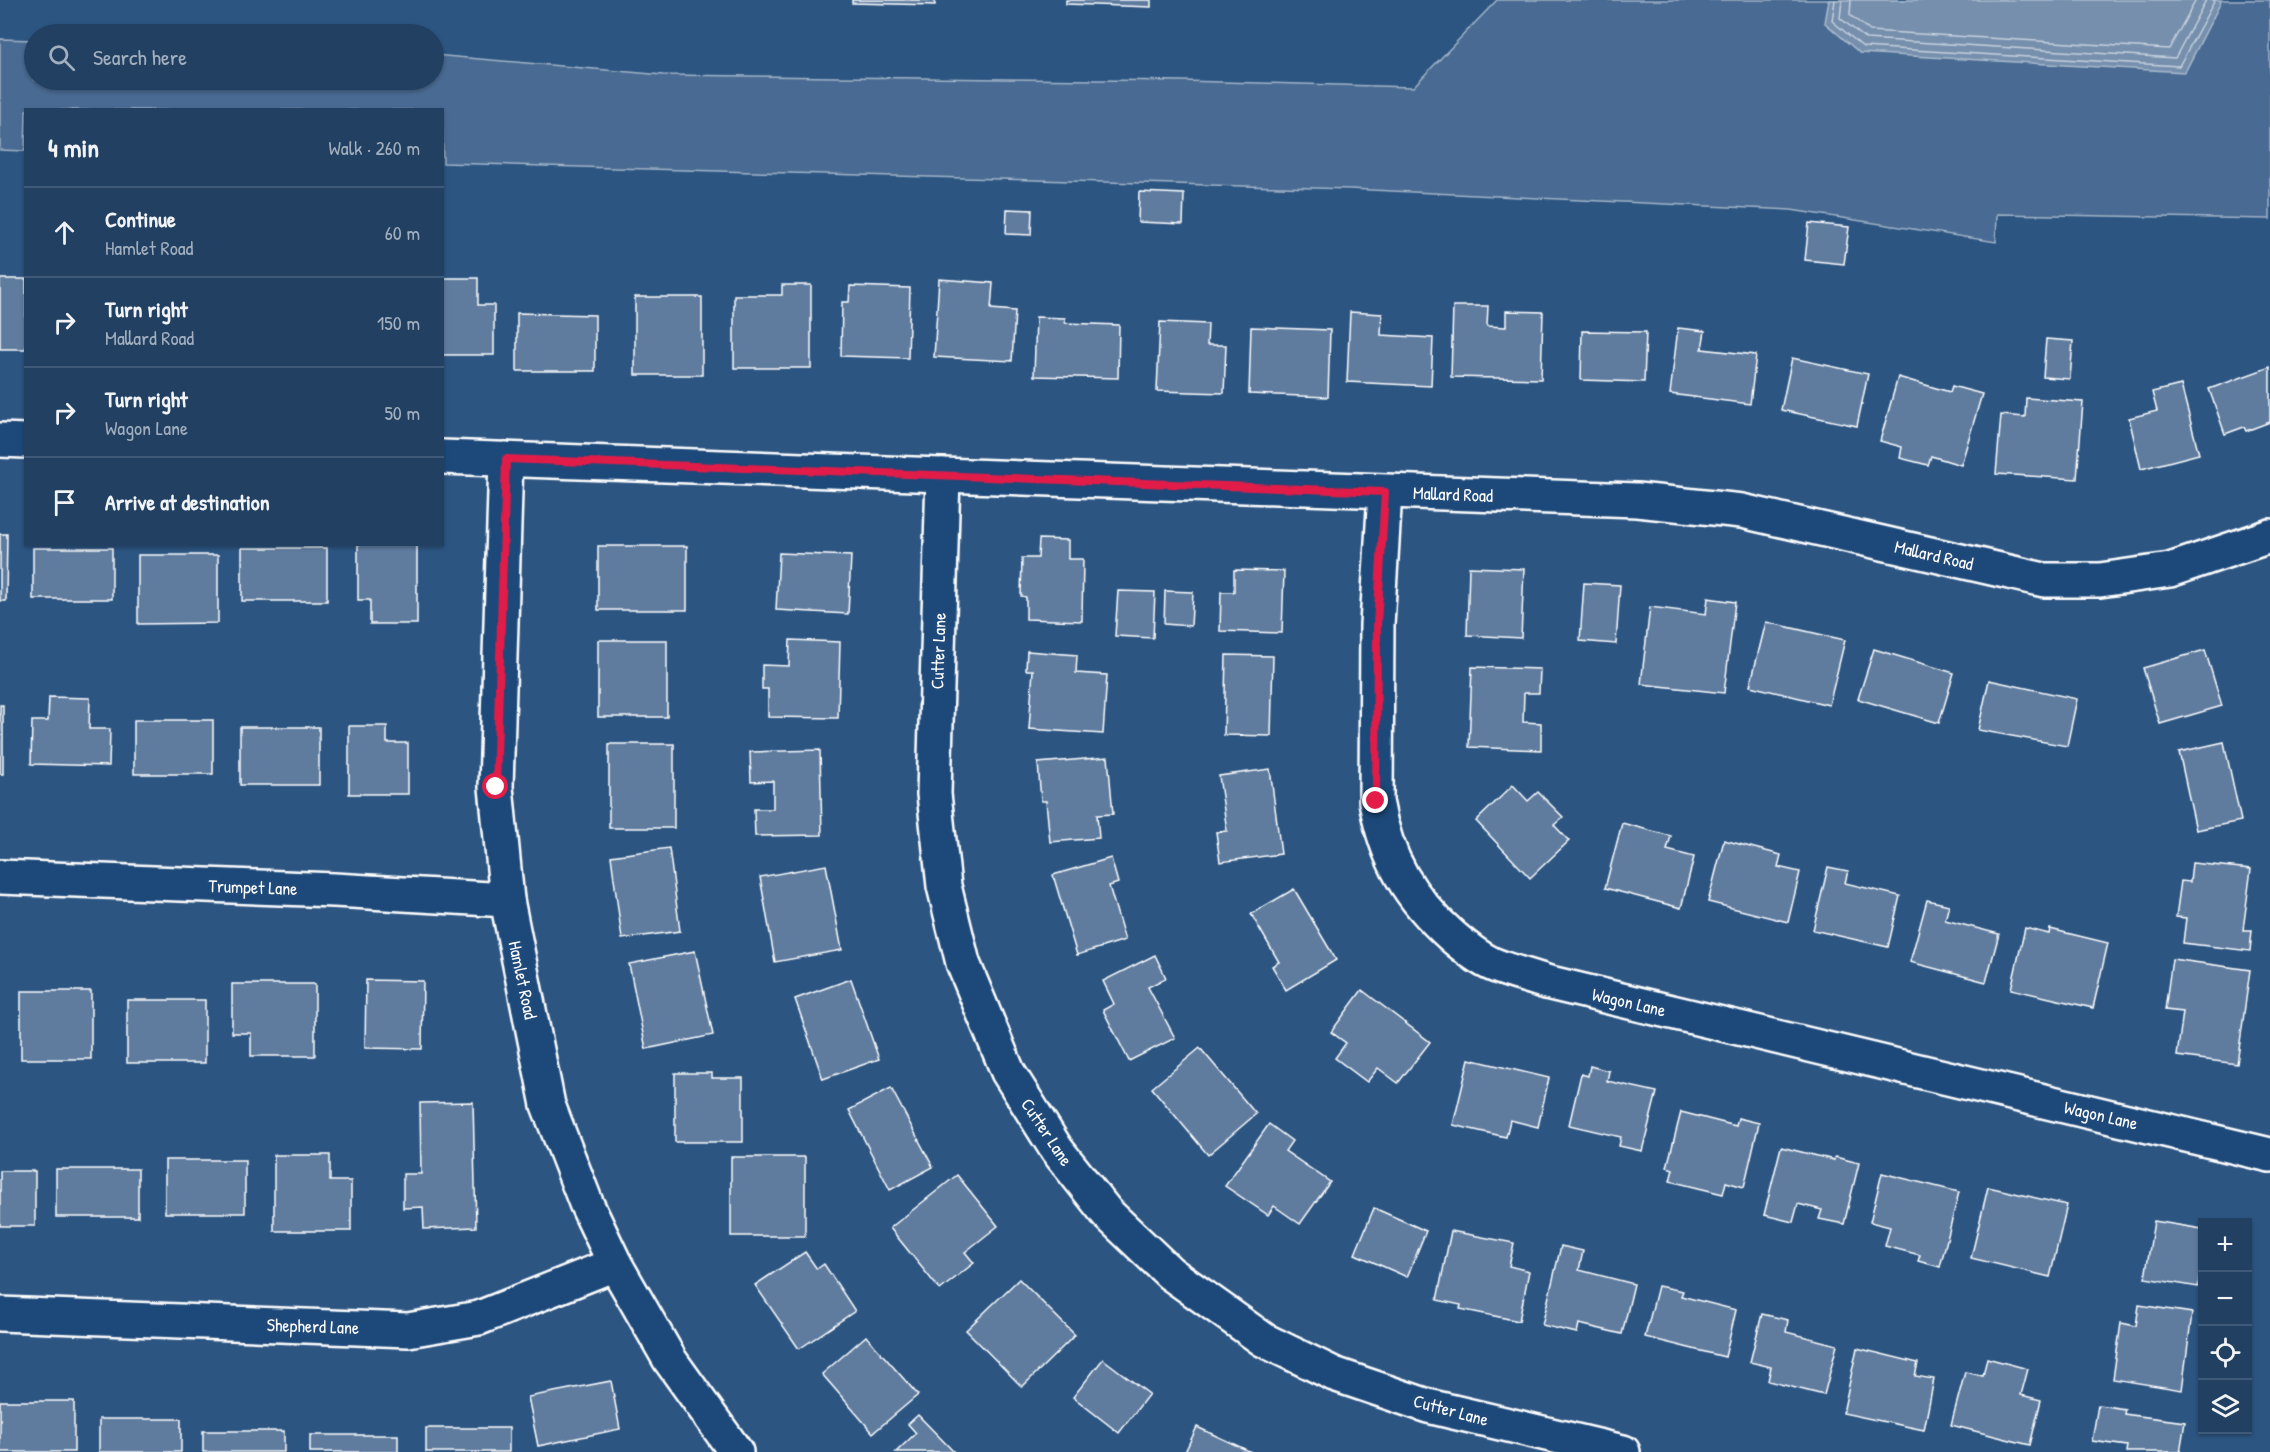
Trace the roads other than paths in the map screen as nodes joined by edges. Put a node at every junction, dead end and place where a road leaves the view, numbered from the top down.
1 (0, 440) edge
2 (24, 441) edge
3 (444, 456) edge
4 (506, 459) junction
5 (943, 475) junction
6 (1385, 492) junction
7 (2268, 544) edge
8 (0, 878) edge
9 (507, 900) junction
10 (2270, 1155) edge
11 (615, 1264) junction
12 (0, 1314) edge
13 (736, 1452) edge
14 (1623, 1452) edge

1 - 2 street
3 - 4 street, Mallard Road
4 - 5 street, Mallard Road
4 - 9 street, Hamlet Road
5 - 6 street, Mallard Road
5 - 14 street, Cutter Lane
6 - 7 street, Mallard Road
6 - 10 street, Wagon Lane
8 - 9 street, Trumpet Lane
9 - 11 street, Hamlet Road
11 - 12 street, Shepherd Lane
11 - 13 street, Hamlet Road

